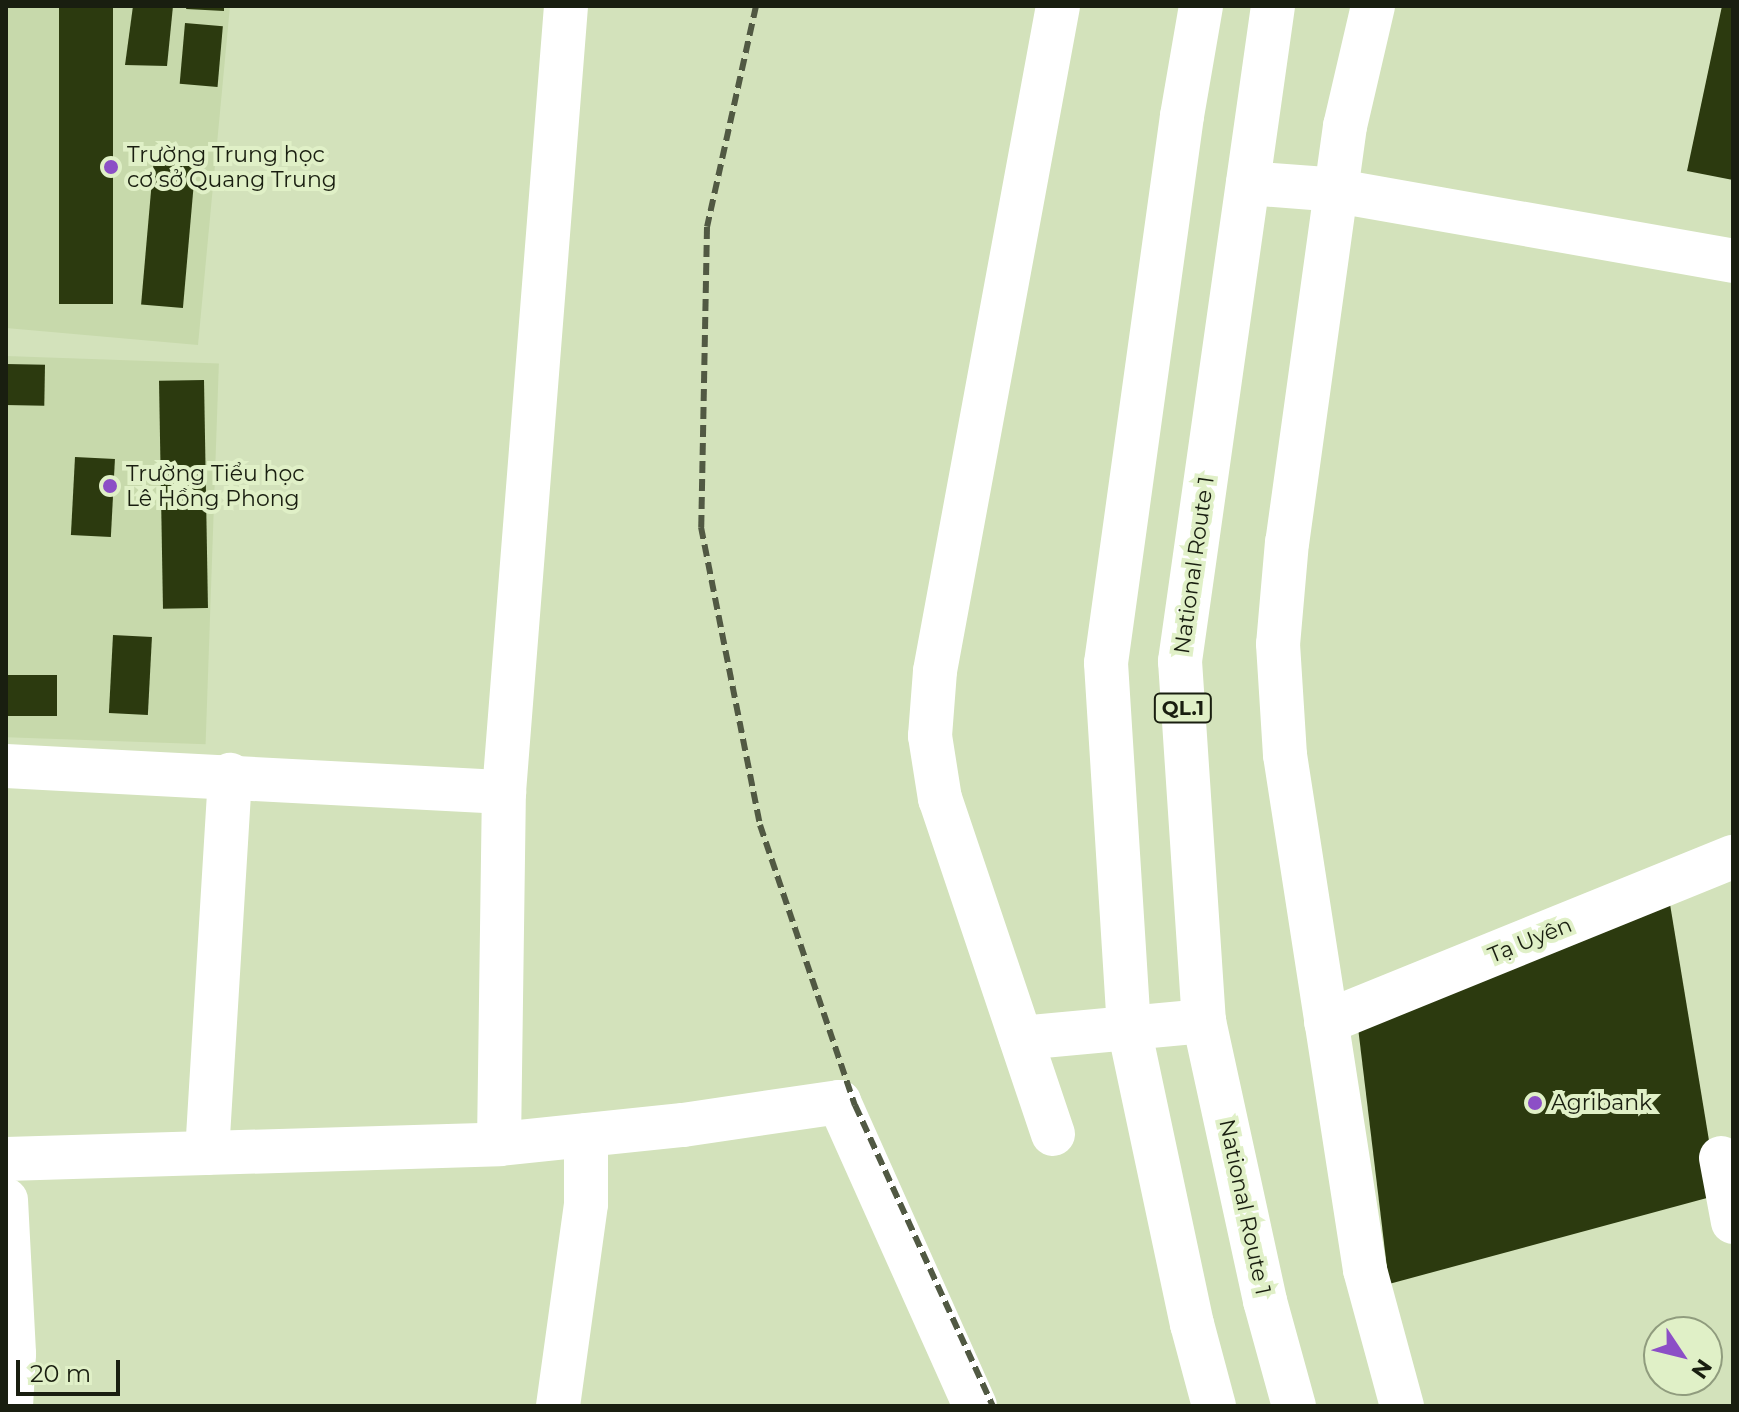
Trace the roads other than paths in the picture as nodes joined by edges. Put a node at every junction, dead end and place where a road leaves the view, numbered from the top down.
1 (566, 6) edge
2 (1058, 6) edge
3 (1201, 6) edge
4 (1273, 6) edge
5 (1373, 6) edge
6 (1248, 183) junction
7 (1336, 190) junction
8 (1733, 261) edge
9 (6, 766) edge
10 (230, 775) junction
11 (504, 792) junction
12 (1733, 857) edge
13 (1204, 1021) junction
14 (1326, 1022) junction
15 (1129, 1028) junction
16 (1021, 1038) junction
17 (1053, 1134) dead end
18 (586, 1135) junction
19 (499, 1144) junction
20 (207, 1153) junction
21 (1721, 1158) dead end
22 (6, 1159) edge
23 (6, 1200) edge
24 (1733, 1222) edge
25 (11, 1406) edge
26 (558, 1406) edge
27 (975, 1406) edge
28 (1214, 1406) edge
29 (1294, 1406) edge
30 (1402, 1406) edge

1 - 11 main road
2 - 16 main road
3 - 15 main road
4 - 6 main road, National Route 1 / QL.1
5 - 7 main road
6 - 7 main road
6 - 13 main road, National Route 1 / QL.1
7 - 8 main road
7 - 14 main road
9 - 10 main road
10 - 11 main road
10 - 20 main road
11 - 19 main road
12 - 14 main road, Tạ Uyên
13 - 15 main road
13 - 29 main road, National Route 1 / QL.1
14 - 30 main road
15 - 16 main road
15 - 28 main road
16 - 17 main road
18 - 19 main road
18 - 26 main road
18 - 27 main road
19 - 20 main road
20 - 22 main road
21 - 24 main road
23 - 25 main road

